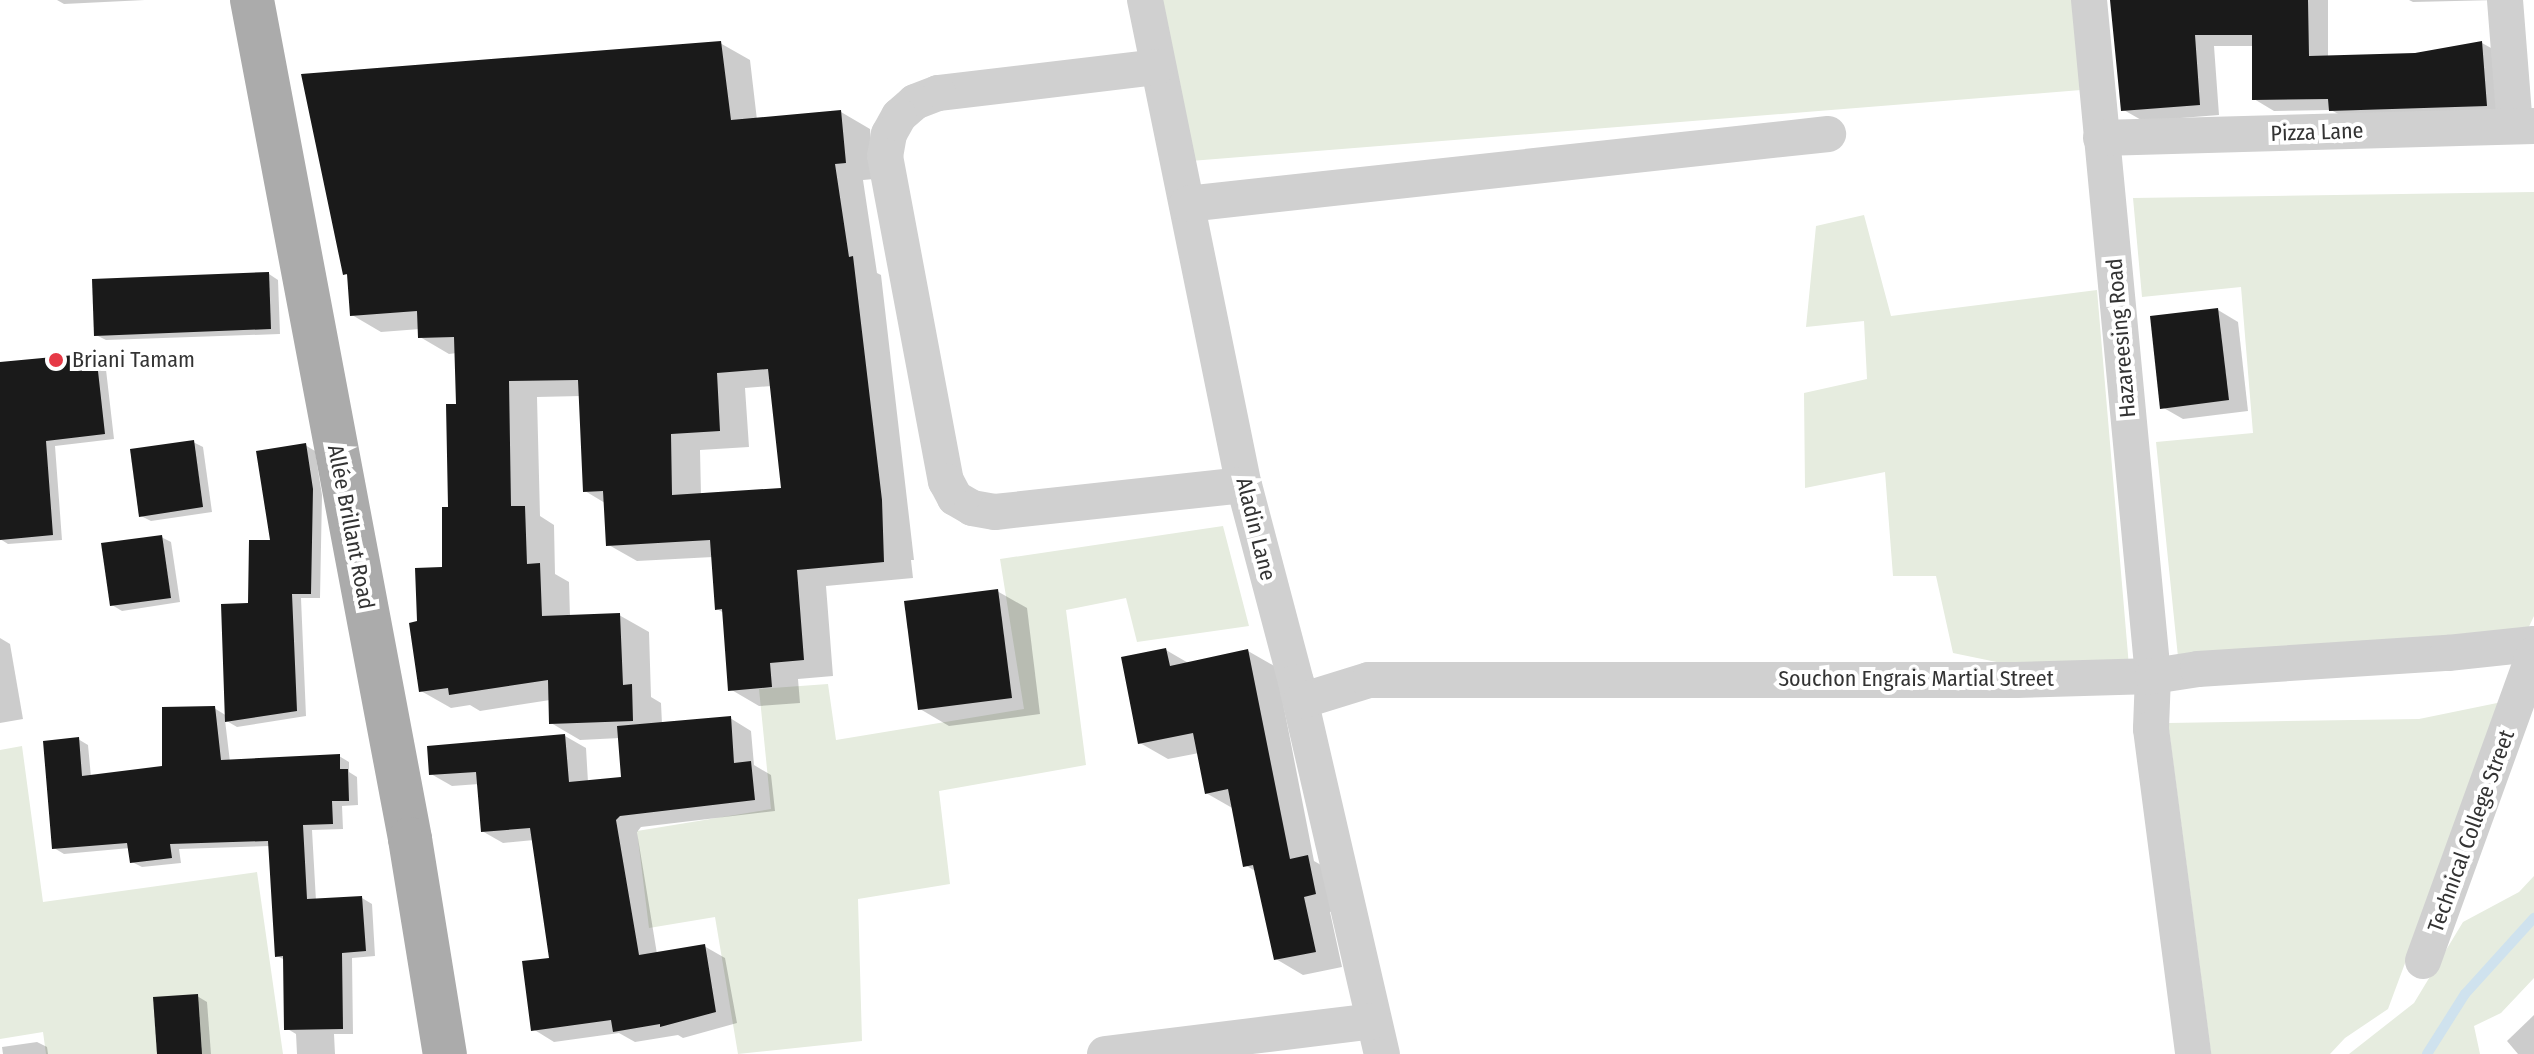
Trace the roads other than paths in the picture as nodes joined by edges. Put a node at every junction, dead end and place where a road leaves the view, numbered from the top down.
1 (252, 0) edge
2 (1145, 0) edge
3 (2089, 0) edge
4 (2505, 0) edge
5 (1157, 67) junction
6 (2525, 126) edge
7 (1828, 134) dead end
8 (2101, 138) junction
9 (1187, 204) junction
10 (1244, 485) junction
11 (2534, 644) edge
12 (2534, 655) edge
13 (2153, 676) junction
14 (1301, 701) junction
15 (2423, 961) dead end
16 (1377, 1038) edge
17 (445, 1054) edge
18 (1105, 1054) edge
19 (2193, 1054) edge

1 - 17 main road, Allée Brillant Road
2 - 5 street, Aladin Lane
3 - 8 street, Hazareesing Road
4 - 6 street
5 - 9 street, Aladin Lane
5 - 10 street
6 - 8 street, Pizza Lane
7 - 9 street
8 - 13 street, Hazareesing Road
9 - 10 street, Aladin Lane
10 - 14 street, Aladin Lane
11 - 13 street, Souchon Engrais Martial Street
12 - 15 street, Technical College Street
13 - 14 street, Souchon Engrais Martial Street
13 - 19 street, Hazareesing Road
14 - 16 street, Aladin Lane
16 - 18 street

